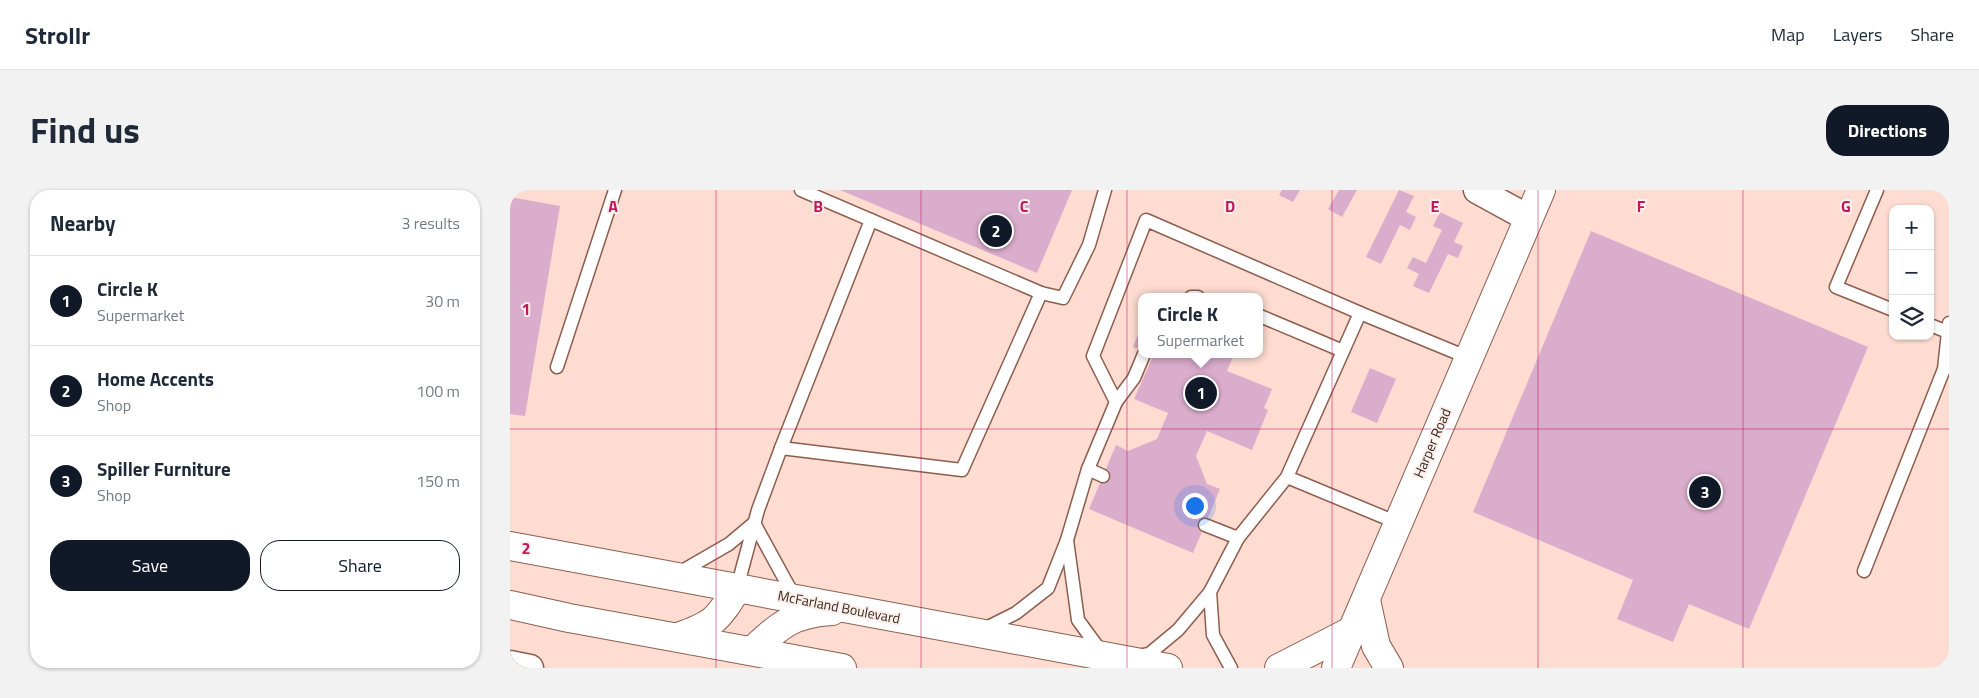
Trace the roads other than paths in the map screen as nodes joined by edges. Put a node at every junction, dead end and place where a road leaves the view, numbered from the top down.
1 (615, 190) edge
2 (801, 190) edge
3 (1105, 190) edge
4 (1477, 190) edge
5 (1541, 190) edge
6 (1877, 190) edge
7 (1528, 218) junction
8 (871, 220) junction
9 (1042, 292) junction
10 (1889, 308) edge
11 (1360, 313) junction
12 (1263, 317) edge
13 (1934, 326) edge
14 (1948, 328) edge
15 (1343, 351) junction
16 (1142, 358) edge
17 (1469, 358) junction
18 (557, 367) dead end
19 (1116, 402) junction
20 (781, 448) junction
21 (1088, 469) junction
22 (1103, 476) dead end
23 (1287, 477) junction
24 (754, 523) junction
25 (1398, 523) junction
26 (1205, 525) dead end
27 (1238, 538) junction
28 (1067, 540) junction
29 (510, 546) edge
30 (1864, 570) dead end
31 (674, 576) junction
32 (737, 588) junction
33 (1210, 592) junction
34 (795, 598) junction
35 (1366, 600) junction
36 (510, 605) edge
37 (854, 610) junction
38 (1353, 630) junction
39 (976, 633) junction
40 (678, 637) junction
41 (750, 655) junction
42 (1122, 660) junction
43 (510, 664) edge
44 (530, 668) edge
45 (842, 668) edge
46 (1168, 668) edge
47 (1231, 668) edge
48 (1279, 668) edge
49 (1336, 668) edge
50 (1389, 668) edge

1 - 18 lane
2 - 8 lane
3 - 9 lane
4 - 7 street
5 - 7 main road, Harper Road
6 - 10 lane
7 - 17 main road, Harper Road
8 - 9 lane
8 - 20 lane
9 - 20 lane
11 - 15 lane
11 - 17 lane
11 - 19 lane
12 - 15 lane
13 - 14 lane
14 - 30 lane
15 - 23 lane
16 - 19 lane
17 - 25 main road, Harper Road
19 - 21 lane
20 - 24 lane
21 - 22 lane
21 - 28 lane
23 - 25 lane
23 - 27 lane
24 - 31 lane
24 - 32 lane
24 - 34 lane
25 - 35 main road, Harper Road
26 - 27 lane
27 - 33 lane
28 - 39 lane
28 - 42 lane
29 - 31 main road, McFarland Boulevard
31 - 32 main road, McFarland Boulevard
32 - 34 main road, McFarland Boulevard
32 - 40 main road
33 - 42 lane
33 - 47 lane
34 - 37 main road, McFarland Boulevard
35 - 38 main road, Harper Road
35 - 50 main road
36 - 40 main road
37 - 39 main road, McFarland Boulevard
37 - 41 main road
38 - 48 main road
38 - 49 main road, Harper Road
39 - 42 main road, McFarland Boulevard
40 - 41 main road
41 - 45 main road
42 - 46 main road, McFarland Boulevard
43 - 44 street

